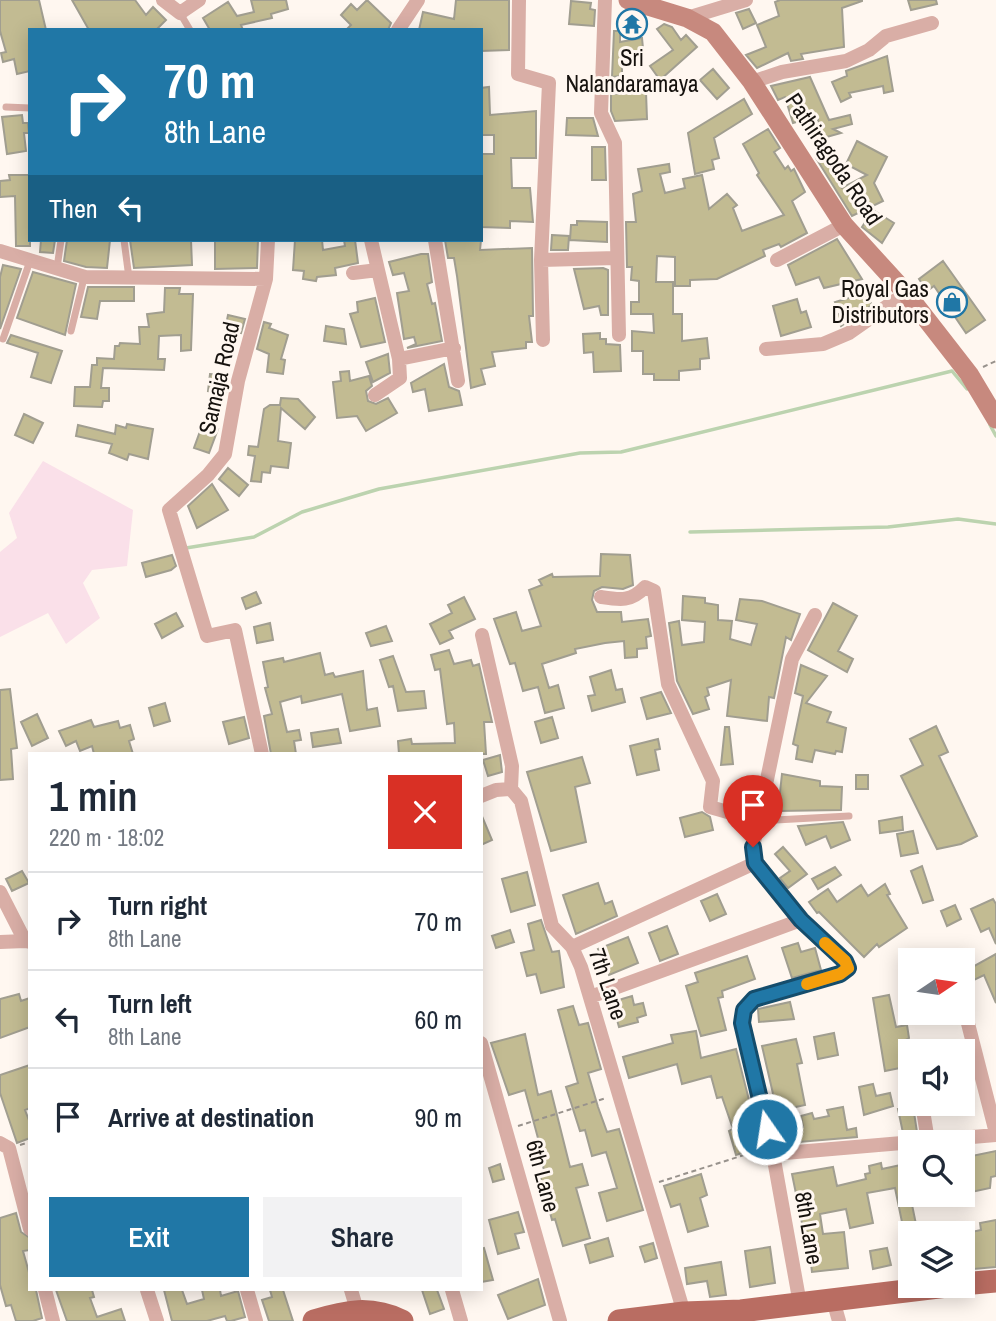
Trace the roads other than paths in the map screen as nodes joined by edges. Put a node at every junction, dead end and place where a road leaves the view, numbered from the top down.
1 (163, 0) edge
2 (199, 0) edge
3 (418, 0) edge
4 (519, 0) edge
5 (605, 0) edge
6 (628, 0) edge
7 (746, 0) edge
8 (180, 13) junction
9 (687, 18) junction
10 (932, 23) dead end
11 (189, 28) edge
12 (401, 28) edge
13 (752, 82) junction
14 (6, 107) dead end
15 (28, 108) edge
16 (844, 225) junction
17 (61, 242) edge
18 (124, 242) edge
19 (268, 242) edge
20 (371, 242) edge
21 (435, 242) edge
22 (0, 251) edge
23 (616, 258) junction
24 (541, 260) junction
25 (777, 260) dead end
26 (30, 261) junction
27 (57, 268) junction
28 (378, 270) junction
29 (353, 273) dead end
30 (85, 277) junction
31 (129, 278) junction
32 (266, 279) junction
33 (906, 293) junction
34 (71, 331) dead end
35 (619, 335) dead end
36 (3, 339) dead end
37 (543, 340) dead end
38 (454, 348) junction
39 (766, 349) dead end
40 (399, 359) junction
41 (458, 381) dead end
42 (375, 395) dead end
43 (996, 419) edge
44 (601, 597) dead end
45 (816, 615) dead end
46 (482, 635) dead end
47 (261, 752) edge
48 (511, 789) junction
49 (483, 795) edge
50 (849, 816) dead end
51 (760, 821) junction
52 (755, 863) junction
53 (0, 892) edge
54 (801, 920) junction
55 (0, 942) edge
56 (27, 942) edge
57 (572, 947) junction
58 (590, 997) junction
59 (969, 1026) edge
60 (483, 1050) edge
61 (996, 1134) edge
62 (975, 1136) edge
63 (0, 1143) edge
64 (898, 1143) edge
65 (772, 1150) junction
66 (28, 1221) edge
67 (996, 1281) edge
68 (975, 1283) edge
69 (45, 1291) edge
70 (147, 1291) edge
71 (247, 1291) edge
72 (452, 1291) edge
73 (898, 1297) edge
74 (354, 1300) edge
75 (800, 1304) junction
76 (836, 1311) edge
77 (676, 1316) edge
78 (742, 1316) edge
79 (53, 1321) edge
80 (157, 1321) edge
81 (256, 1321) edge
82 (314, 1321) edge
83 (402, 1321) edge
84 (461, 1321) edge
85 (560, 1321) edge
86 (619, 1321) edge

1 - 8 street
2 - 8 street
3 - 12 street
4 - 24 street
5 - 23 street
6 - 9 street, Pathiragoda Road
7 - 9 street
8 - 11 lane
9 - 13 street, Pathiragoda Road
10 - 13 street
13 - 16 street, Pathiragoda Road
14 - 15 lane
16 - 25 street
16 - 33 street, Pathiragoda Road
17 - 27 lane
18 - 31 lane
19 - 32 street, Samaja Road
20 - 28 street
21 - 38 street
22 - 26 street
23 - 24 street
23 - 35 street
24 - 37 street
26 - 27 street
26 - 36 lane
27 - 30 street
28 - 29 street
28 - 40 street
30 - 31 street
30 - 34 lane
31 - 32 street
32 - 47 street, Samaja Road
33 - 39 street
33 - 43 street, Pathiragoda Road
38 - 40 street
38 - 41 street
40 - 42 street
44 - 51 street
45 - 51 street
46 - 48 street, 7th Lane
48 - 49 street
48 - 57 street, 7th Lane
50 - 51 lane
51 - 52 street
52 - 54 street, 8th Lane
52 - 57 street
53 - 56 street
54 - 58 street
54 - 65 street, 8th Lane
55 - 56 street
57 - 58 street, 7th Lane
58 - 77 street, 7th Lane
59 - 61 street
60 - 85 street, 6th Lane
61 - 62 street
63 - 66 street
64 - 65 street
65 - 75 street, 8th Lane
67 - 68 main road
69 - 79 street
70 - 80 street
71 - 81 street
72 - 84 street
73 - 76 main road
74 - 82 main road
74 - 83 main road
75 - 76 main road
75 - 78 main road
77 - 78 main road
77 - 86 main road

